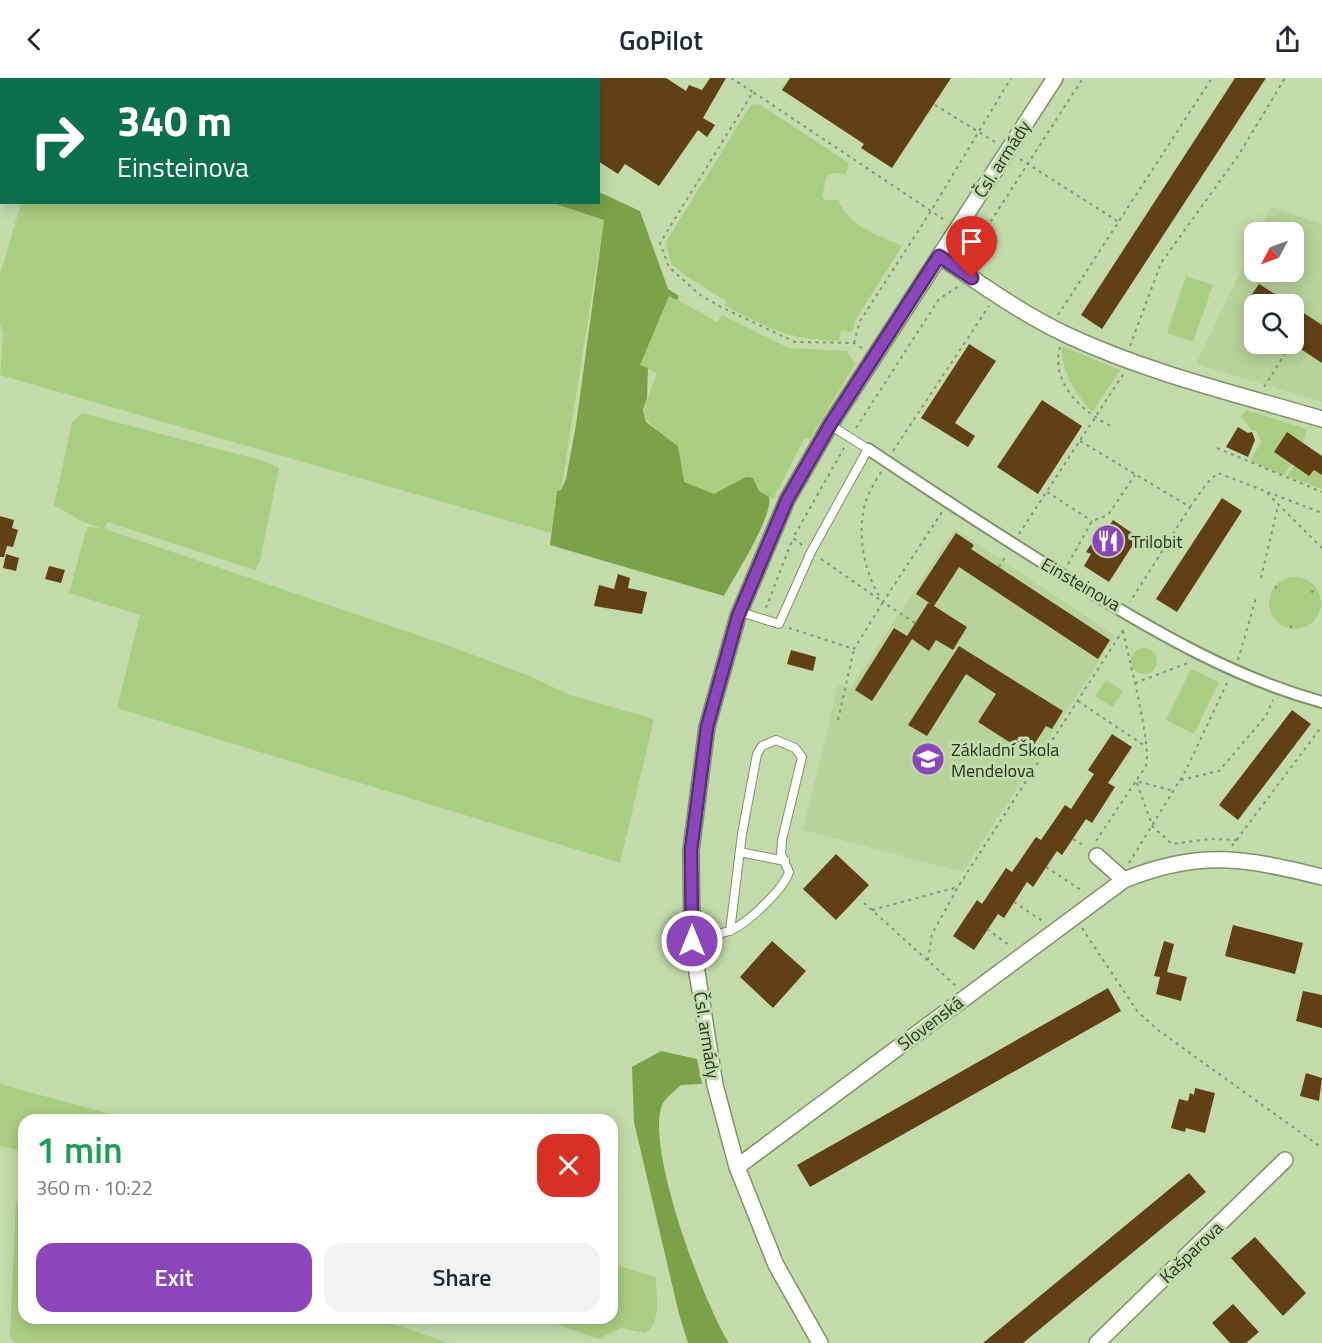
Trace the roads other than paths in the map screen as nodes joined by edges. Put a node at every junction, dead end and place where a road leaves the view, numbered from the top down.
1 (1055, 78) edge
2 (939, 256) junction
3 (1322, 419) edge
4 (830, 425) junction
5 (868, 449) junction
6 (740, 612) junction
7 (1322, 702) edge
8 (740, 852) junction
9 (1094, 853) road end
10 (785, 861) junction
11 (1322, 877) edge
12 (1122, 878) junction
13 (730, 931) junction
14 (692, 941) junction
15 (1285, 1160) dead end
16 (737, 1167) junction
17 (820, 1343) edge
18 (1097, 1343) edge

1 - 2 street, Čsl. armády
2 - 3 street
2 - 4 street, Čsl. armády
4 - 5 lane, Einsteinova
4 - 6 street, Čsl. armády
5 - 6 lane
5 - 7 street, Einsteinova
6 - 14 street, Čsl. armády
8 - 10 lane
8 - 10 lane
8 - 13 lane
9 - 12 street
10 - 13 lane
11 - 12 street, Slovenská
12 - 16 street, Slovenská
13 - 14 lane
14 - 16 street, Čsl. armády
15 - 18 street, Kašparova
16 - 17 street, Čsl. armády

